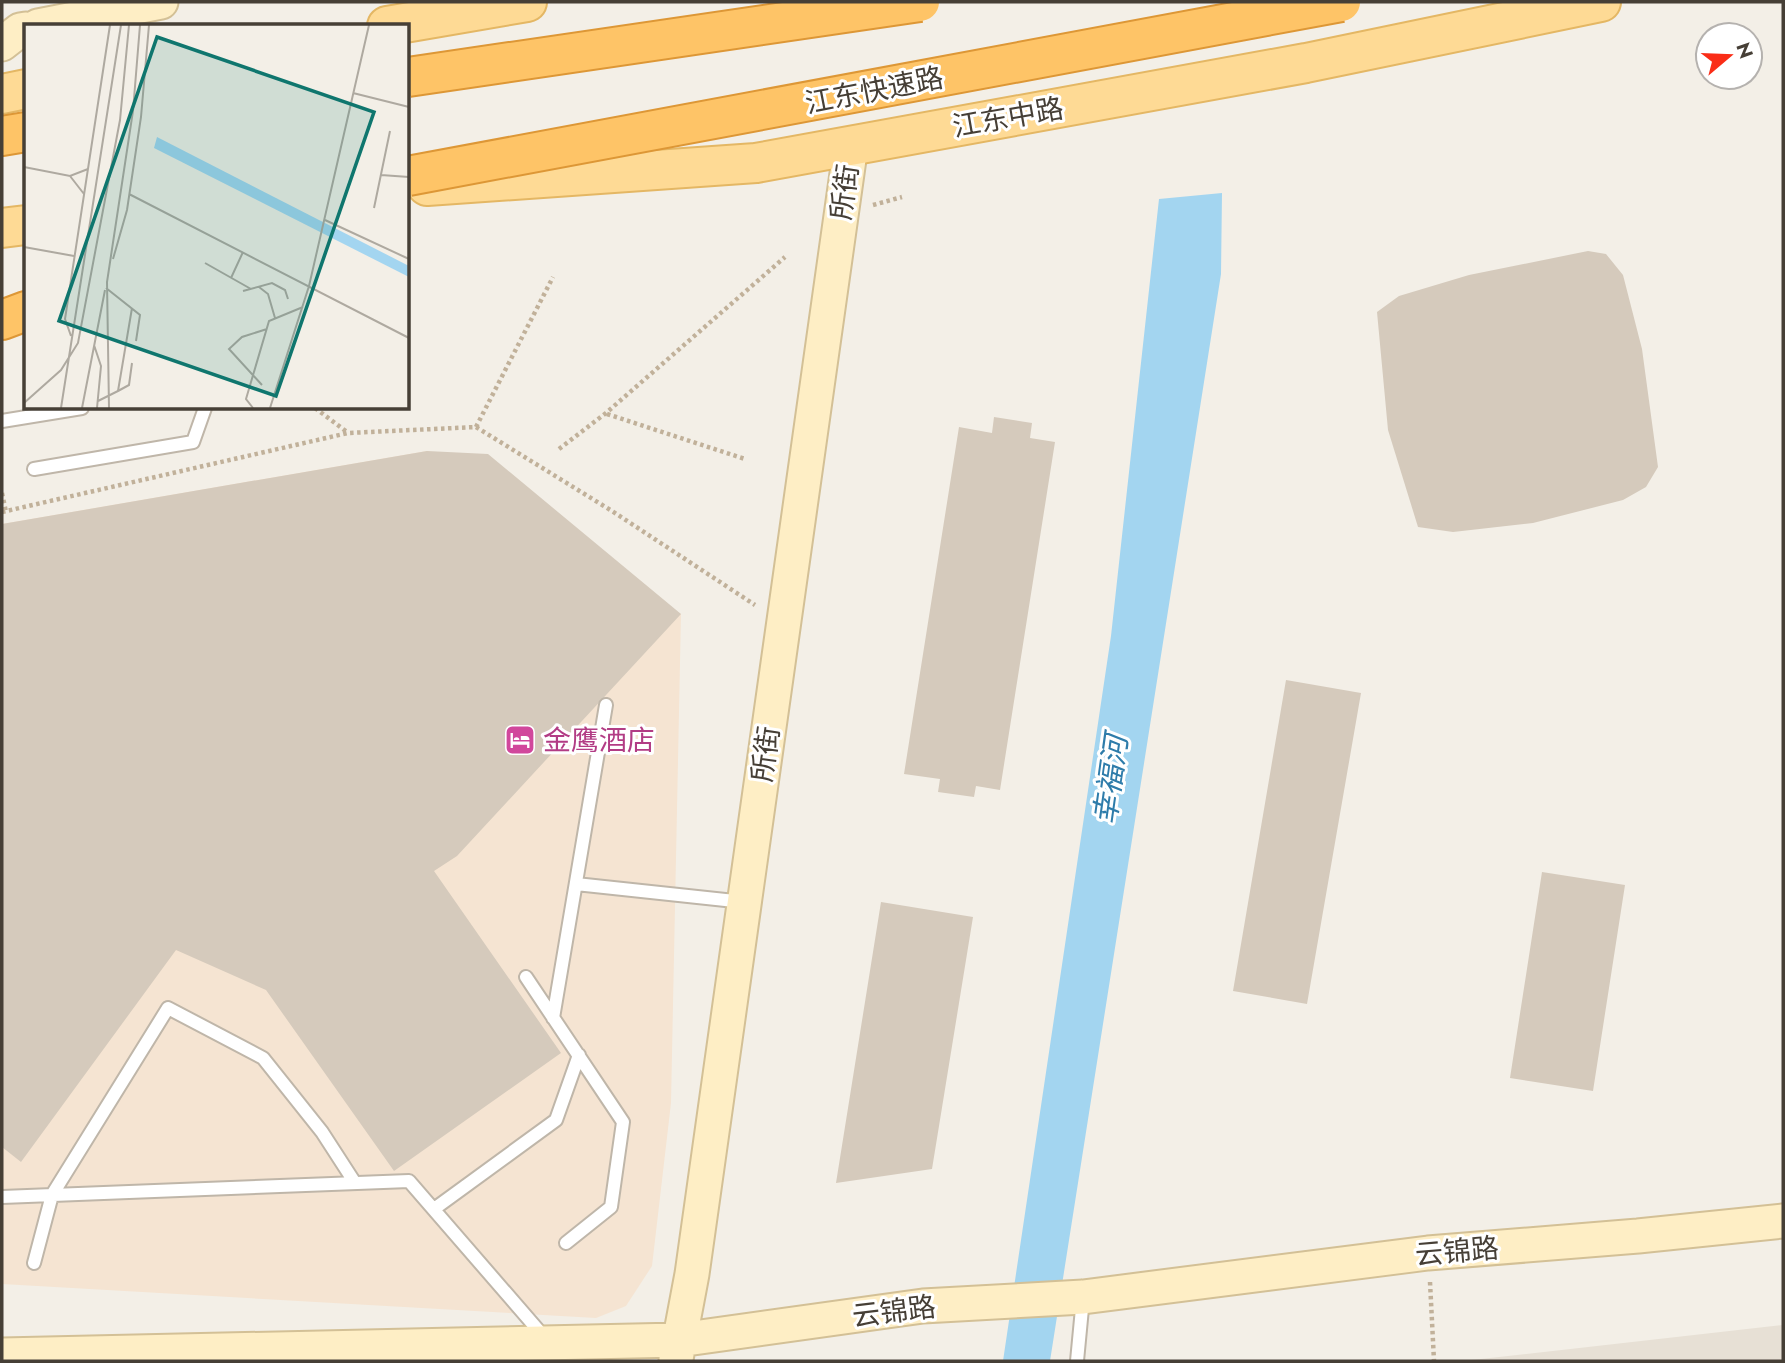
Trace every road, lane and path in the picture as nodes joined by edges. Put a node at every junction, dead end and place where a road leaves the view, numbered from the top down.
1 (161, 2) edge
2 (527, 2) edge
3 (920, 2) edge
4 (1341, 2) edge
5 (1601, 2) edge
6 (48, 24) edge
7 (399, 24) edge
8 (24, 29) edge
9 (2, 44) edge
10 (410, 77) edge
11 (24, 89) edge
12 (2, 94) edge
13 (24, 132) edge
14 (2, 136) edge
15 (851, 145) junction
16 (410, 176) edge
17 (410, 187) edge
18 (24, 225) edge
19 (2, 228) edge
20 (785, 257) dead end
21 (553, 277) dead end
22 (24, 312) edge
23 (2, 320) edge
24 (70, 410) edge
25 (204, 410) edge
26 (318, 410) edge
27 (606, 413) junction
28 (2, 421) edge
29 (476, 427) junction
30 (348, 433) junction
31 (559, 449) dead end
32 (745, 459) dead end
33 (34, 469) dead end
34 (2, 494) edge
35 (4, 512) edge
36 (783, 624) junction
37 (606, 705) dead end
38 (576, 884) junction
39 (744, 902) junction
40 (526, 977) dead end
41 (553, 1018) junction
42 (579, 1055) junction
43 (355, 1182) junction
44 (52, 1195) junction
45 (2, 1197) edge
46 (434, 1209) junction
47 (1783, 1221) edge
48 (566, 1242) dead end
49 (1428, 1253) junction
50 (34, 1263) dead end
51 (1083, 1297) junction
52 (549, 1343) junction
53 (677, 1351) edge
54 (2, 1354) edge
55 (1077, 1361) edge
56 (1434, 1361) edge

1 - 6 street
2 - 7 main road
3 - 10 highway, bridge
4 - 16 highway, 江东快速路, bridge
5 - 15 main road, 江东中路
8 - 9 street
11 - 12 main road
13 - 14 highway
15 - 17 main road, 江东中路
15 - 36 street, 所街
18 - 19 main road
20 - 27 path
21 - 29 path
22 - 23 highway
24 - 28 lane
25 - 33 lane
26 - 30 path
27 - 31 path
27 - 32 path
29 - 30 path
29 - 36 path
30 - 35 path
34 - 35 path
36 - 39 street, 所街
37 - 38 lane
38 - 39 lane
38 - 41 lane
39 - 53 street, 所街
40 - 41 lane
41 - 42 lane
42 - 46 lane
42 - 48 lane
43 - 44 lane
43 - 44 lane
43 - 46 lane
44 - 45 lane
44 - 50 lane
46 - 52 lane
47 - 49 street, 云锦路
49 - 51 street, 云锦路
49 - 56 path
51 - 53 street, 云锦路
51 - 55 lane
52 - 53 street, 云锦路
52 - 54 street, 云锦路

